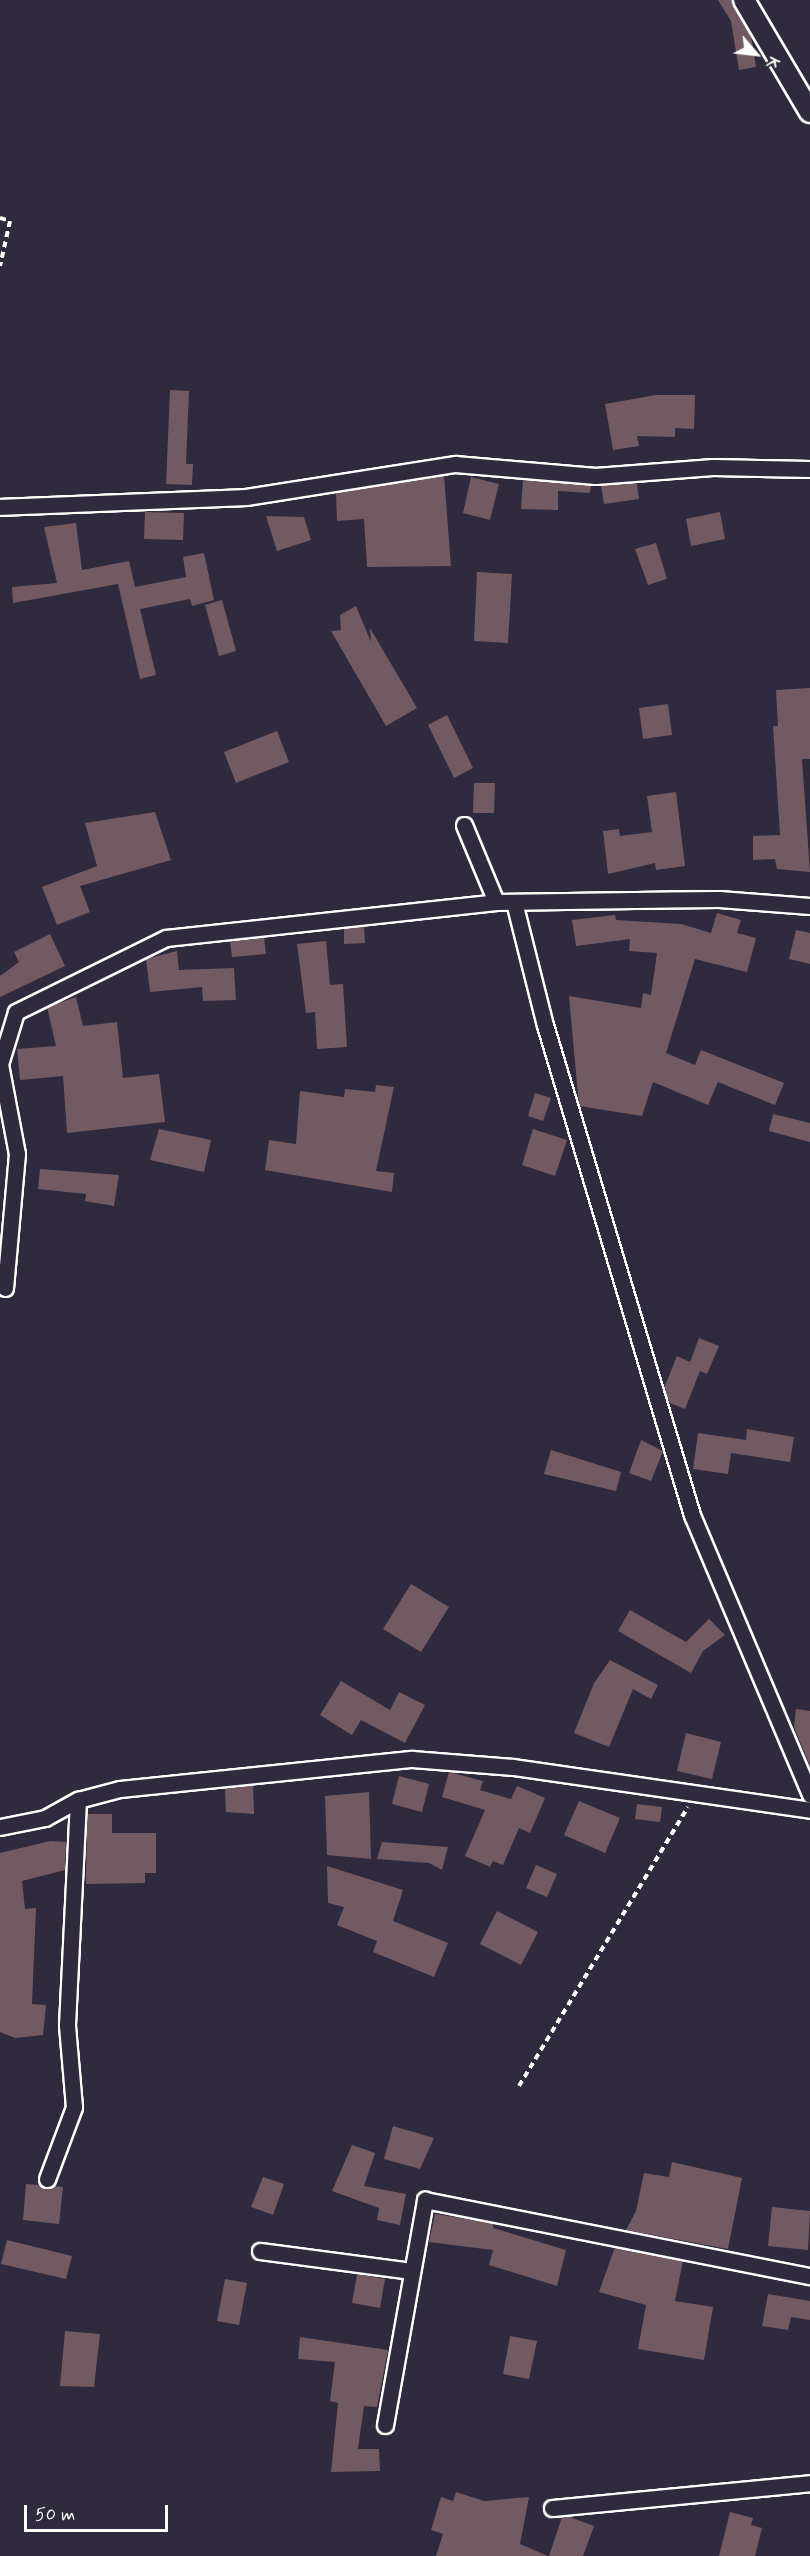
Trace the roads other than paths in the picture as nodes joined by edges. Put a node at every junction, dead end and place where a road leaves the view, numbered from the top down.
1 (744, 0) edge
2 (810, 112) edge
3 (810, 469) edge
4 (0, 507) edge
5 (464, 825) dead end
6 (496, 902) junction
7 (514, 902) junction
8 (810, 906) edge
9 (5, 1288) dead end
10 (810, 1795) edge
11 (78, 1800) junction
12 (810, 1810) edge
13 (0, 1827) edge
14 (47, 2179) dead end
15 (260, 2251) dead end
16 (412, 2271) junction
17 (810, 2276) edge
18 (385, 2425) dead end
19 (810, 2483) edge
20 (552, 2508) dead end

1 - 2 street
3 - 4 street
5 - 6 street
6 - 7 street
6 - 9 street
7 - 8 street
7 - 10 street
11 - 12 street
11 - 13 street
11 - 14 street
15 - 16 street
16 - 17 street
16 - 18 street
19 - 20 street

